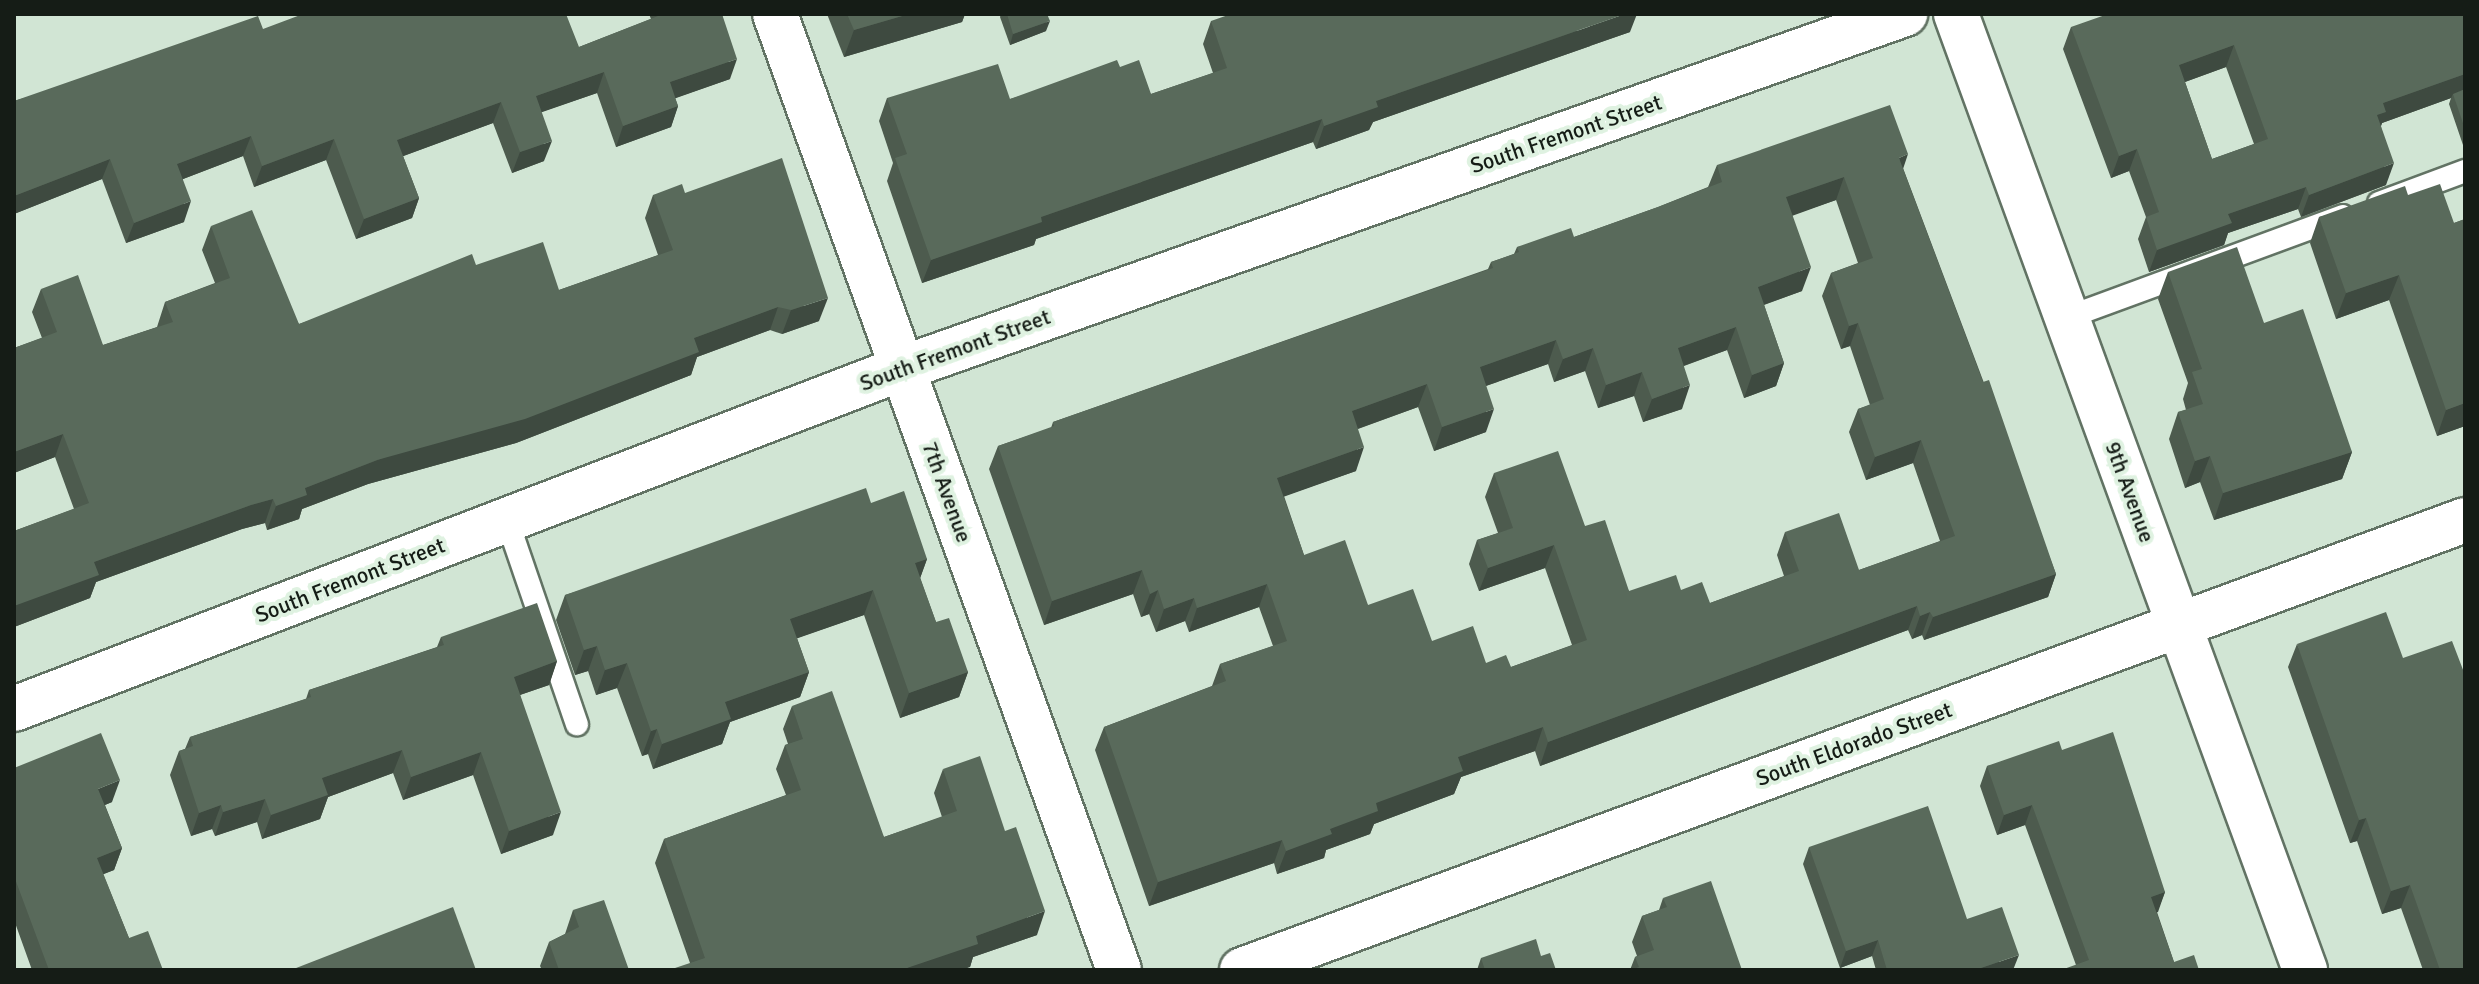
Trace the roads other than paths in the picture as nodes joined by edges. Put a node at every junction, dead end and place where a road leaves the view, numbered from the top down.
1 (775, 14) edge
2 (1905, 14) edge
3 (1956, 14) edge
4 (2465, 171) edge
5 (2066, 318) junction
6 (903, 368) junction
7 (507, 520) junction
8 (2465, 520) edge
9 (2178, 624) junction
10 (14, 709) edge
11 (577, 724) dead end
12 (1119, 970) edge
13 (1242, 970) edge
14 (2305, 970) edge

1 - 6 street, 7th Avenue
2 - 6 street, South Fremont Street
3 - 5 street, 9th Avenue
4 - 5 lane
5 - 9 street, 9th Avenue
6 - 7 street, South Fremont Street
6 - 12 street, 7th Avenue
7 - 10 street, South Fremont Street
7 - 11 lane
8 - 9 street, South Eldorado Street
9 - 13 street, South Eldorado Street
9 - 14 street, 9th Avenue

